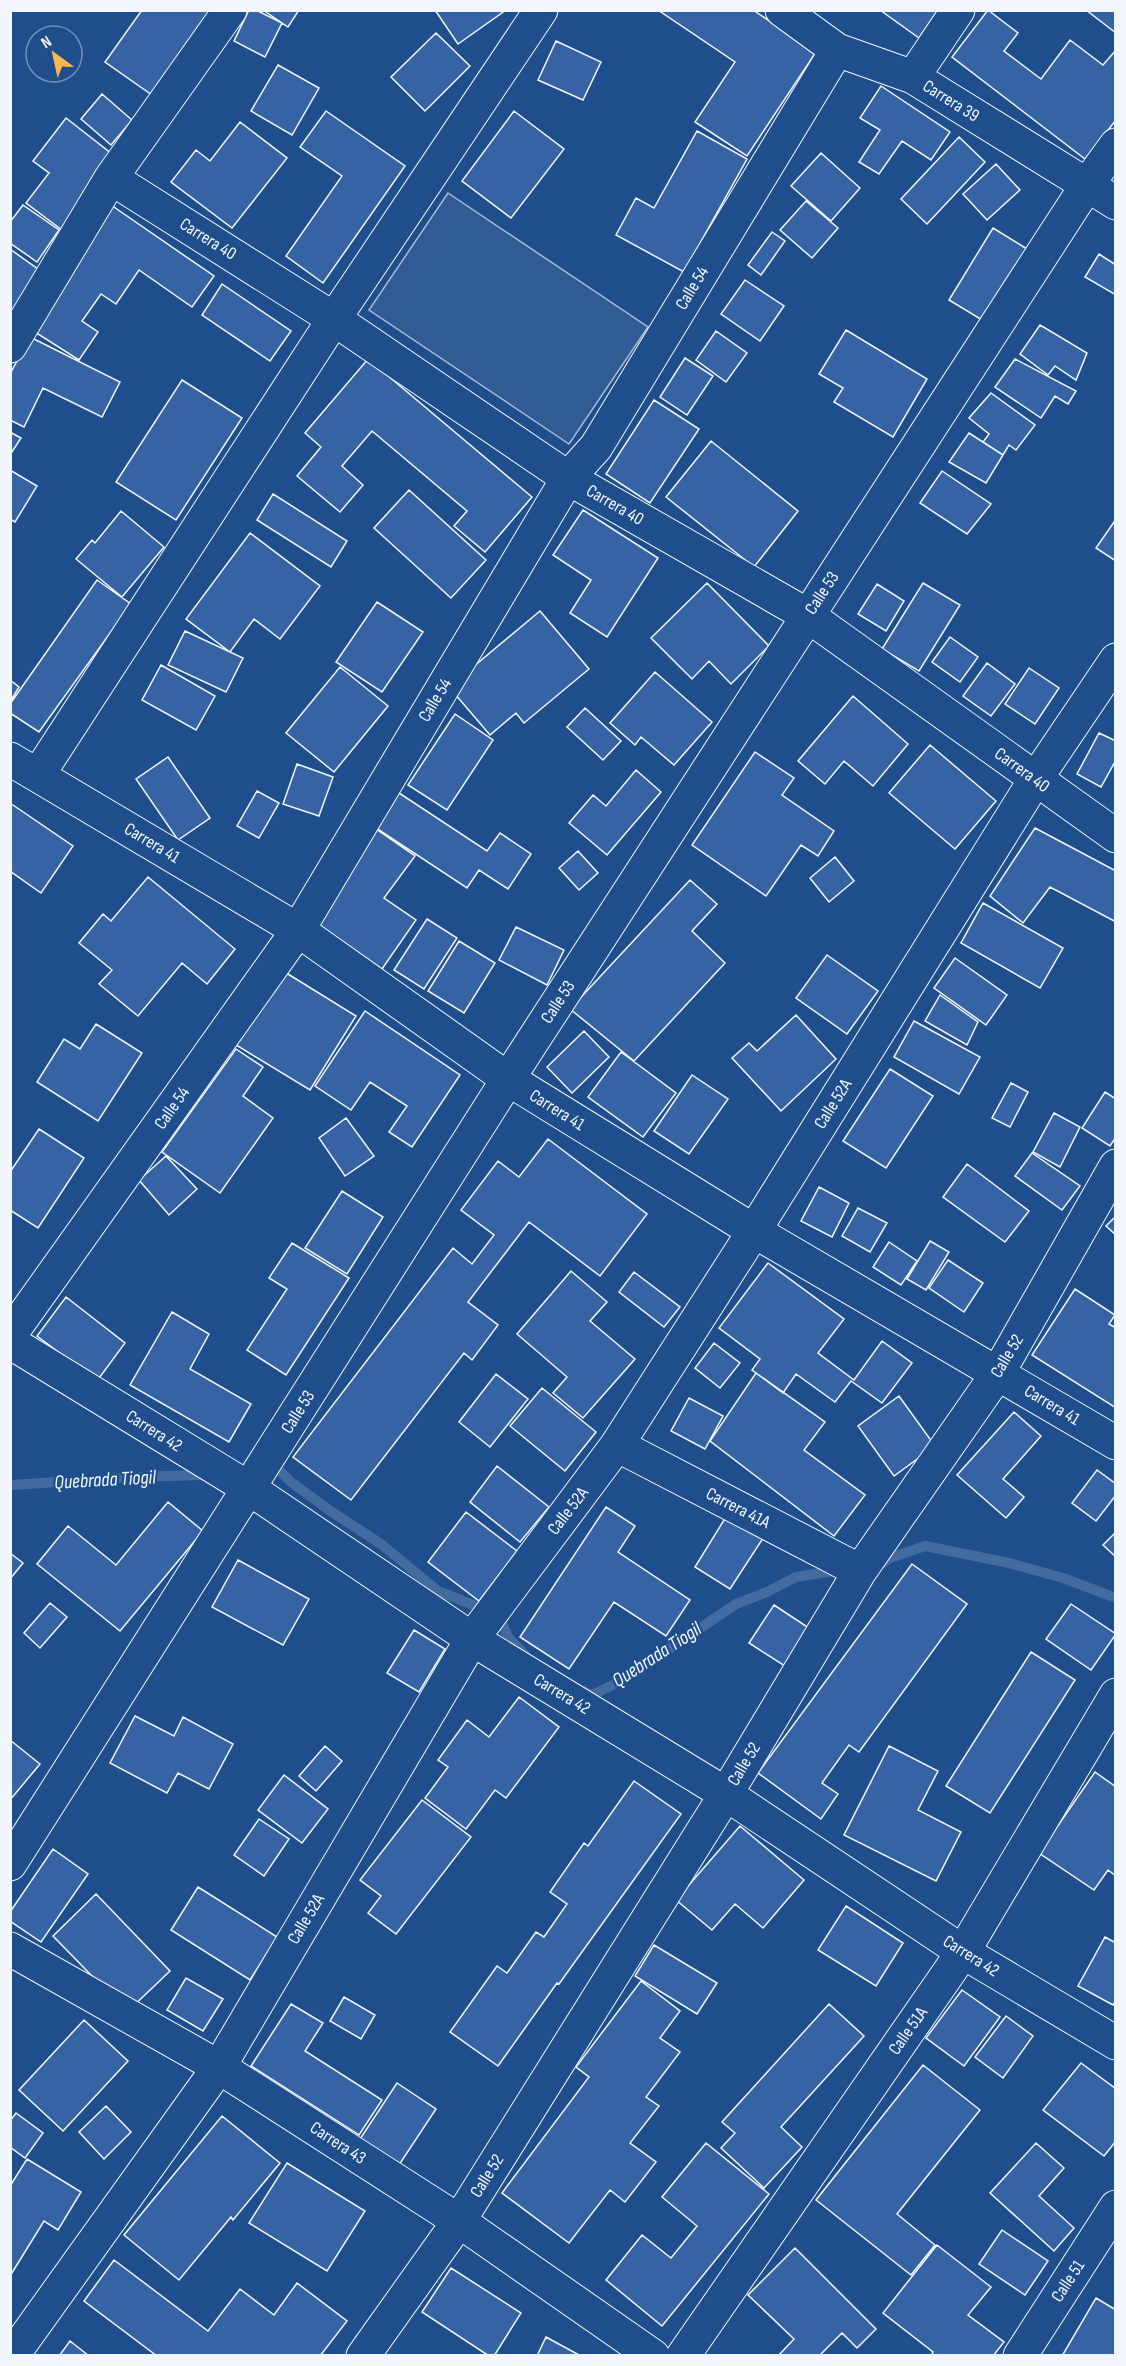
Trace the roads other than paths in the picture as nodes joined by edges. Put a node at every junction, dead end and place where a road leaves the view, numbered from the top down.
1 (230, 10) edge
2 (541, 10) edge
3 (782, 10) edge
4 (958, 10) edge
5 (837, 50) junction
6 (913, 77) junction
7 (1116, 145) edge
8 (111, 178) junction
9 (1087, 185) junction
10 (1116, 203) edge
11 (334, 319) junction
12 (10, 346) edge
13 (568, 478) junction
14 (807, 615) junction
15 (1116, 660) edge
16 (24, 767) edge
17 (1035, 780) junction
18 (1116, 836) edge
19 (298, 930) junction
20 (508, 1079) junction
21 (1116, 1166) edge
22 (754, 1231) junction
23 (10, 1335) edge
24 (10, 1342) edge
25 (998, 1373) junction
26 (1116, 1443) edge
27 (617, 1445) junction
28 (249, 1489) junction
29 (860, 1571) junction
30 (472, 1639) junction
31 (1116, 1695) edge
32 (726, 1794) junction
33 (10, 1864) edge
34 (10, 1949) edge
35 (963, 1952) junction
36 (1116, 2043) edge
37 (219, 2067) junction
38 (1116, 2207) edge
39 (459, 2221) junction
40 (12, 2355) edge
41 (363, 2355) edge
42 (653, 2355) edge
43 (683, 2355) edge
44 (1020, 2355) edge

1 - 8 street
2 - 11 street
3 - 5 street, Carrera 39
4 - 6 street
5 - 6 street, Carrera 39
5 - 13 street, Calle 54
6 - 9 street, Carrera 39
7 - 9 street, Calle 53
8 - 11 street, Carrera 40
8 - 12 street
9 - 10 street, Carrera 39
9 - 14 street, Calle 53
11 - 13 street, Carrera 40
11 - 16 street
13 - 14 street, Carrera 40
13 - 19 street, Calle 54
14 - 17 street, Carrera 40
14 - 20 street, Calle 53
15 - 17 street, Calle 52A
16 - 19 street, Carrera 41
17 - 18 street, Carrera 40
17 - 22 street, Calle 52A
19 - 20 street, Carrera 41
19 - 23 street, Calle 54
20 - 22 street, Carrera 41
20 - 28 street, Calle 53
21 - 25 street, Calle 52
22 - 25 street, Carrera 41
22 - 27 street, Calle 52A
24 - 28 street, Carrera 42
25 - 26 street, Carrera 41
25 - 29 street, Calle 52
27 - 29 street, Carrera 41A
27 - 30 street, Calle 52A
28 - 30 street, Carrera 42
28 - 33 street, Calle 53
29 - 32 street, Calle 52
30 - 32 street, Carrera 42
30 - 37 street, Calle 52A
31 - 35 street, Calle 51A
32 - 35 street, Carrera 42
32 - 39 street, Calle 52
34 - 37 street, Carrera 43
35 - 36 street, Carrera 42
35 - 43 street, Calle 51A
37 - 39 street, Carrera 43
37 - 40 street, Calle 52A
38 - 44 street, Calle 51
39 - 41 street, Calle 52
39 - 42 street, Carrera 43

